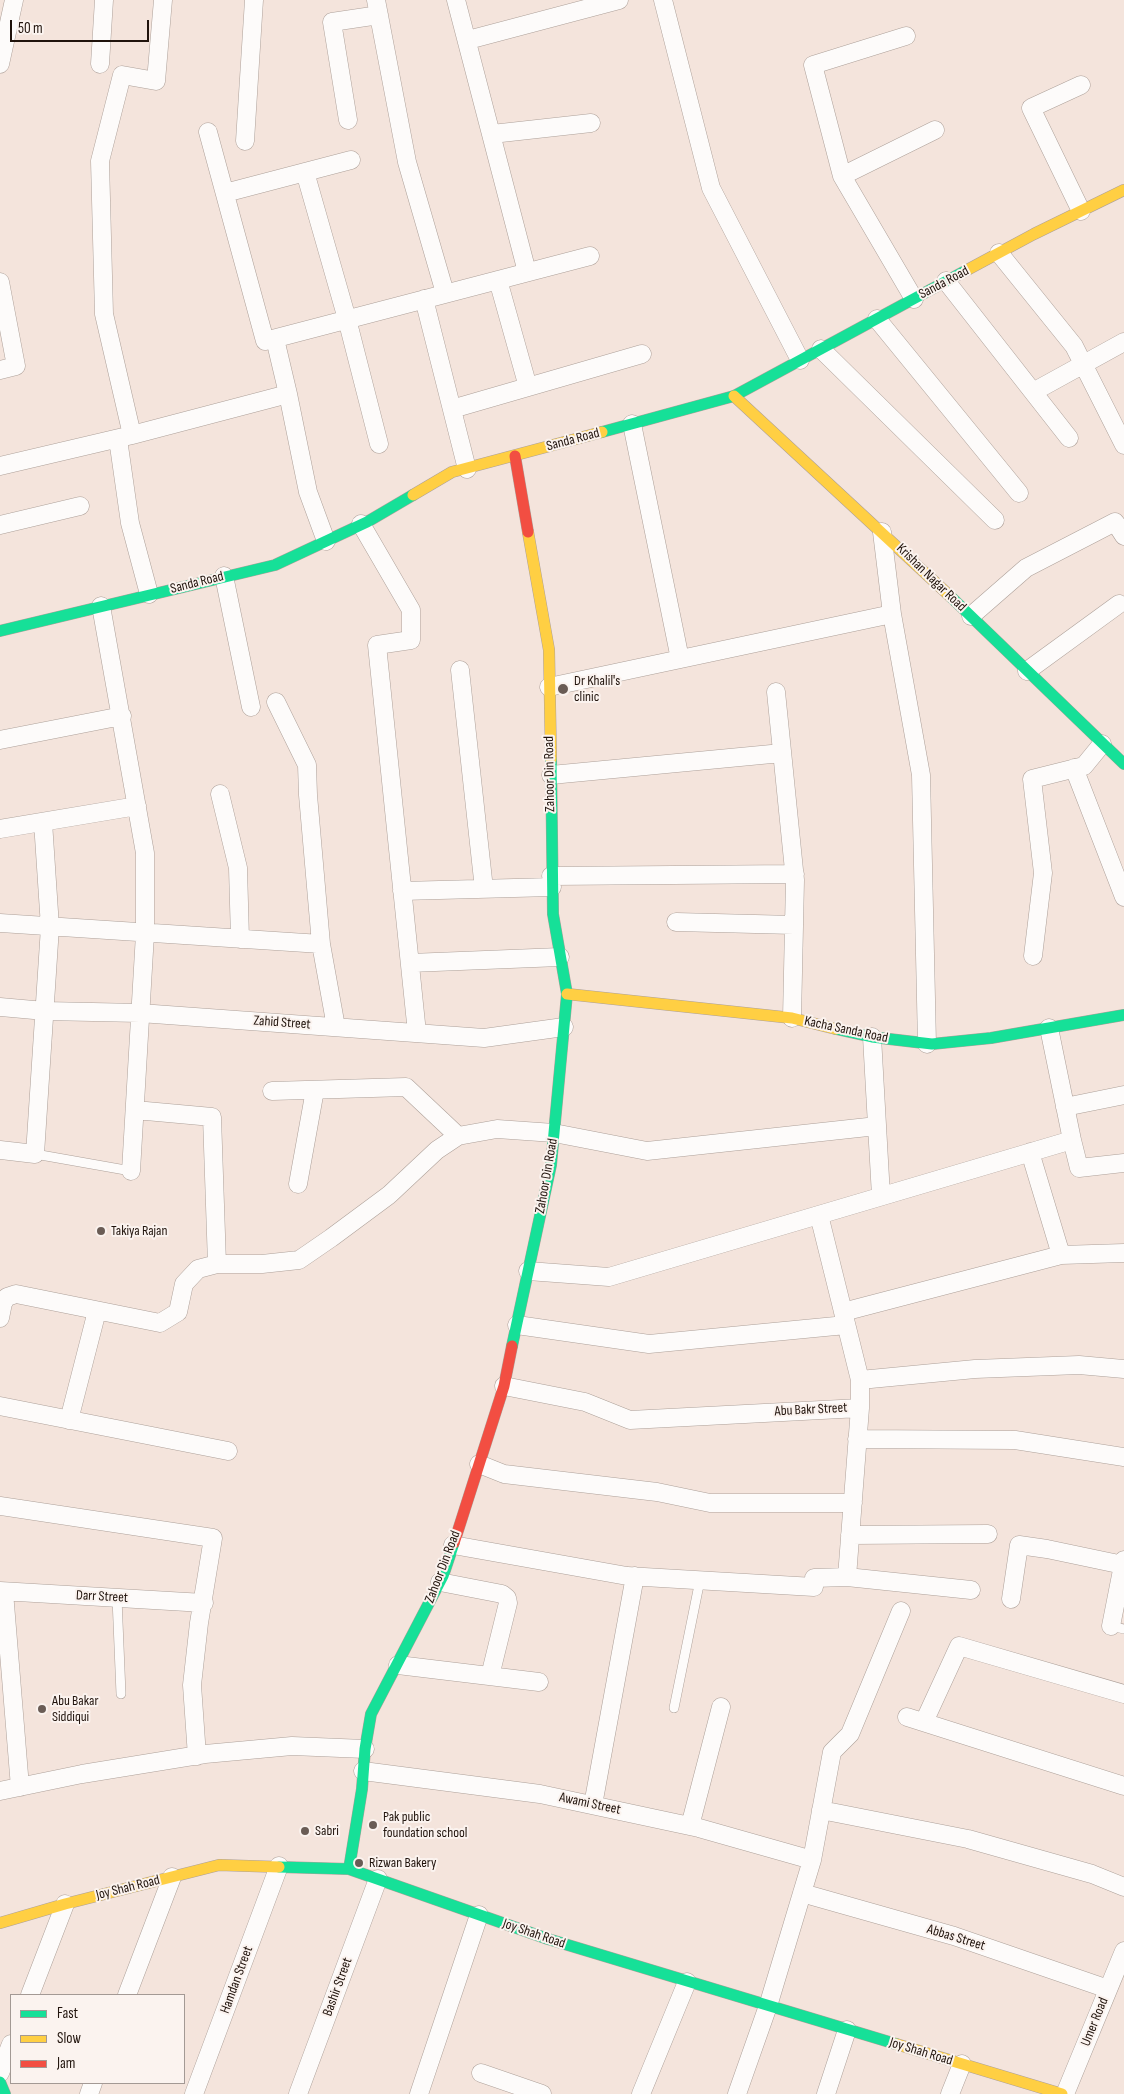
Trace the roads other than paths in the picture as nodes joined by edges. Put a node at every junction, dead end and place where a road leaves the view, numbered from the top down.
1 (14, 0) edge
2 (104, 0) edge
3 (163, 0) edge
4 (254, 0) edge
5 (456, 0) edge
6 (619, 0) edge
7 (663, 0) edge
8 (378, 8) edge
9 (906, 36) dead end
10 (468, 40) junction
11 (0, 64) edge
12 (100, 64) dead end
13 (1081, 85) dead end
14 (348, 120) dead end
15 (591, 123) dead end
16 (935, 130) dead end
17 (208, 132) dead end
18 (492, 134) junction
19 (245, 140) dead end
20 (351, 160) dead end
21 (305, 172) junction
22 (842, 176) junction
23 (1124, 190) edge
24 (225, 193) junction
25 (1081, 211) junction
26 (999, 253) junction
27 (590, 256) dead end
28 (527, 272) junction
29 (498, 280) junction
30 (946, 281) junction
31 (0, 282) edge
32 (445, 293) junction
33 (424, 299) junction
34 (914, 299) junction
35 (347, 319) junction
36 (877, 319) junction
37 (275, 339) junction
38 (1124, 342) edge
39 (821, 349) junction
40 (642, 354) dead end
41 (800, 360) junction
42 (1083, 365) junction
43 (0, 370) edge
44 (528, 387) junction
45 (1034, 392) junction
46 (288, 394) junction
47 (734, 396) junction
48 (452, 409) junction
49 (632, 424) junction
50 (125, 437) junction
51 (1069, 438) dead end
52 (379, 444) dead end
53 (1124, 445) edge
54 (515, 456) junction
55 (0, 466) edge
56 (467, 469) junction
57 (1019, 493) dead end
58 (80, 506) dead end
59 (995, 520) dead end
60 (362, 524) junction
61 (0, 525) edge
62 (882, 532) junction
63 (1124, 536) edge
64 (326, 541) junction
65 (224, 576) junction
66 (149, 594) junction
67 (1119, 604) dead end
68 (101, 606) junction
69 (892, 614) junction
70 (971, 616) junction
71 (0, 631) edge
72 (680, 659) junction
73 (460, 670) dead end
74 (1027, 672) junction
75 (549, 686) junction
76 (776, 692) dead end
77 (276, 702) dead end
78 (251, 707) dead end
79 (122, 716) junction
80 (0, 740) edge
81 (1102, 744) junction
82 (782, 752) junction
83 (1124, 764) edge
84 (1074, 768) junction
85 (551, 775) junction
86 (220, 794) dead end
87 (137, 806) junction
88 (44, 822) junction
89 (0, 829) edge
90 (795, 874) junction
91 (552, 882) junction
92 (484, 889) junction
93 (402, 891) junction
94 (1124, 897) edge
95 (676, 922) dead end
96 (0, 923) edge
97 (794, 925) junction
98 (50, 927) junction
99 (145, 934) junction
100 (240, 939) junction
101 (320, 944) junction
102 (1033, 956) dead end
103 (560, 957) junction
104 (410, 963) junction
105 (567, 994) junction
106 (0, 1007) edge
107 (45, 1011) junction
108 (140, 1013) junction
109 (1124, 1015) edge
110 (792, 1018) junction
111 (336, 1027) junction
112 (564, 1027) junction
113 (1049, 1028) junction
114 (417, 1033) junction
115 (872, 1037) junction
116 (926, 1044) junction
117 (315, 1090) junction
118 (272, 1091) dead end
119 (1124, 1095) edge
120 (1065, 1107) junction
121 (134, 1110) junction
122 (877, 1126) junction
123 (554, 1133) junction
124 (458, 1136) junction
125 (1072, 1140) junction
126 (0, 1150) edge
127 (1030, 1152) junction
128 (35, 1154) junction
129 (1124, 1163) edge
130 (131, 1171) joint
131 (298, 1184) dead end
132 (881, 1196) junction
133 (819, 1215) junction
134 (1124, 1253) edge
135 (1061, 1255) junction
136 (216, 1264) junction
137 (528, 1271) junction
138 (97, 1311) junction
139 (0, 1318) edge
140 (844, 1319) junction
141 (517, 1325) junction
142 (1124, 1368) edge
143 (860, 1380) junction
144 (504, 1386) junction
145 (0, 1406) edge
146 (860, 1408) junction
147 (69, 1420) junction
148 (857, 1439) junction
149 (228, 1451) dead end
150 (1124, 1457) edge
151 (479, 1464) junction
152 (853, 1504) junction
153 (0, 1506) edge
154 (850, 1534) junction
155 (988, 1534) dead end
156 (453, 1545) junction
157 (1124, 1562) edge
158 (635, 1576) junction
159 (847, 1577) junction
160 (700, 1580) junction
161 (440, 1582) junction
162 (971, 1590) dead end
163 (2, 1591) edge
164 (117, 1598) junction
165 (1012, 1599) dead end
166 (204, 1603) junction
167 (901, 1611) dead end
168 (1118, 1628) edge
169 (4, 1633) edge
170 (398, 1665) junction
171 (490, 1676) junction
172 (539, 1682) dead end
173 (121, 1694) dead end
174 (1124, 1694) edge
175 (721, 1707) dead end
176 (674, 1708) dead end
177 (907, 1717) dead end
178 (924, 1722) junction
179 (365, 1749) junction
180 (197, 1756) junction
181 (363, 1771) junction
182 (1124, 1786) edge
183 (20, 1787) junction
184 (0, 1791) edge
185 (593, 1805) junction
186 (821, 1810) junction
187 (690, 1826) junction
188 (812, 1860) junction
189 (279, 1866) junction
190 (348, 1869) junction
191 (172, 1877) junction
192 (378, 1879) junction
193 (1124, 1887) edge
194 (802, 1893) junction
195 (65, 1904) junction
196 (479, 1915) junction
197 (0, 1922) edge
198 (1124, 1950) edge
199 (687, 1982) junction
200 (1108, 1989) junction
201 (30, 1994) edge
202 (127, 1994) edge
203 (768, 2006) junction
204 (847, 2030) junction
205 (10, 2047) edge
206 (962, 2064) junction
207 (0, 2073) edge
208 (481, 2073) dead end
209 (0, 2082) edge
210 (1056, 2093) edge
211 (5, 2094) edge
212 (194, 2094) edge
213 (298, 2094) edge
214 (419, 2094) edge
215 (542, 2094) edge
216 (641, 2094) edge
217 (737, 2094) edge
218 (826, 2094) edge
219 (950, 2094) edge

1 - 11 street
2 - 12 street
3 - 50 street
4 - 19 street
5 - 10 street
6 - 10 street
7 - 41 street
8 - 14 street
8 - 32 street
9 - 22 street
10 - 18 street
13 - 25 street
15 - 18 street
16 - 22 street
17 - 24 street
18 - 28 street
20 - 21 street
21 - 24 street
21 - 35 street
22 - 34 street
23 - 25 street, Sanda Road
24 - 37 street
25 - 26 street, Sanda Road
26 - 30 street, Sanda Road
26 - 42 street
27 - 28 street
28 - 29 street
29 - 32 street
29 - 44 street
30 - 34 street, Sanda Road
30 - 45 street
31 - 43 street
32 - 33 street
33 - 35 street
33 - 48 street
34 - 36 street, Sanda Road
35 - 37 street
35 - 52 street
36 - 39 street, Sanda Road
36 - 57 street
37 - 46 street
38 - 42 street
39 - 41 street, Sanda Road
39 - 59 street
40 - 44 street
41 - 47 street, Sanda Road
42 - 45 street
42 - 53 street
44 - 48 street
45 - 51 street
46 - 50 street
46 - 64 street
47 - 49 street, Sanda Road
47 - 62 street, Krishan Nagar Road
48 - 56 street
49 - 54 street, Sanda Road
49 - 72 street
50 - 55 street
50 - 66 street
54 - 56 street, Sanda Road
54 - 75 street, Zahoor Din Road
56 - 60 street, Sanda Road
58 - 61 street
60 - 64 street, Sanda Road
60 - 93 street
62 - 69 street
62 - 70 street, Krishan Nagar Road
63 - 70 street
64 - 65 street, Sanda Road
65 - 66 street, Sanda Road
65 - 78 street
66 - 68 street, Sanda Road
67 - 74 street
68 - 71 street, Sanda Road
68 - 79 street
69 - 72 street
69 - 116 street
70 - 74 street, Krishan Nagar Road
72 - 75 street
73 - 92 street
74 - 81 street, Krishan Nagar Road
75 - 85 street, Zahoor Din Road
76 - 82 street
77 - 101 street
79 - 80 street
79 - 87 street
81 - 83 street, Krishan Nagar Road
81 - 84 street
82 - 85 street
82 - 90 street
84 - 94 street
84 - 102 street
85 - 91 street, Zahoor Din Road
86 - 100 street
87 - 88 street
87 - 99 street
88 - 89 street
88 - 98 street
90 - 91 street
90 - 97 street
91 - 92 street
91 - 103 street, Zahoor Din Road
92 - 93 street
93 - 104 street
95 - 97 street
96 - 98 street
97 - 110 street
98 - 99 street
98 - 107 street
99 - 100 street
99 - 108 street
100 - 101 street
101 - 111 street
103 - 104 street
103 - 105 street, Zahoor Din Road
104 - 114 street
105 - 110 street, Kacha Sanda Road
105 - 112 street, Zahoor Din Road
106 - 107 street, Zahid Street
107 - 108 street, Zahid Street
107 - 128 street
108 - 111 street, Zahid Street
108 - 121 street
109 - 113 street, Kacha Sanda Road
110 - 115 street, Kacha Sanda Road
111 - 114 street, Zahid Street
112 - 114 street, Zahid Street
112 - 123 street, Zahoor Din Road
113 - 116 street, Kacha Sanda Road
113 - 120 street
115 - 116 street, Kacha Sanda Road
115 - 122 street
117 - 118 street
117 - 124 street
117 - 131 street
119 - 120 street
120 - 125 street
121 - 130 street
121 - 136 street
122 - 123 street
122 - 132 street
123 - 124 street
123 - 137 street, Zahoor Din Road
124 - 136 street
125 - 127 street
125 - 129 street
126 - 128 street
127 - 132 street
127 - 135 street
128 - 130 lane
132 - 133 street
133 - 137 street
133 - 140 street, Abu Bakr Street
134 - 135 street
135 - 140 street
136 - 138 street
137 - 141 street, Zahoor Din Road
138 - 139 street
138 - 147 street
140 - 141 street
140 - 143 street, Abu Bakr Street
141 - 144 street, Zahoor Din Road
142 - 143 street
143 - 146 street, Abu Bakr Street
144 - 146 street, Abu Bakr Street
144 - 151 street, Zahoor Din Road
145 - 147 street
146 - 148 street
147 - 149 street
148 - 150 street
148 - 152 street
151 - 152 street
151 - 156 street, Zahoor Din Road
152 - 154 street
153 - 166 street
154 - 155 street
154 - 159 street
156 - 158 street
156 - 161 street, Zahoor Din Road
157 - 165 street
157 - 168 street
158 - 160 street
158 - 185 street
159 - 160 street
159 - 162 street
160 - 176 lane
161 - 170 street, Zahoor Din Road
161 - 171 street
163 - 164 street, Darr Street
163 - 169 street
164 - 166 street, Darr Street
164 - 173 lane
166 - 180 street
167 - 186 street
169 - 183 street
170 - 171 street
170 - 179 street, Zahoor Din Road
171 - 172 street
174 - 178 street
175 - 187 street
177 - 178 street
178 - 182 street
179 - 180 street
179 - 181 street, Zahoor Din Road
180 - 183 street
181 - 185 street, Awami Street
181 - 190 street, Zahoor Din Road
183 - 184 street
185 - 187 street, Awami Street
186 - 188 street
186 - 193 street
187 - 188 street, Awami Street
188 - 194 street
189 - 190 street, Joy Shah Road
189 - 191 street, Joy Shah Road
189 - 212 street, Hamdan Street
190 - 192 street, Joy Shah Road
191 - 195 street, Joy Shah Road
191 - 202 street
192 - 196 street, Joy Shah Road
192 - 213 street, Bashir Street
194 - 200 street, Abbas Street
194 - 203 street
195 - 197 street, Joy Shah Road
195 - 201 street
196 - 199 street, Joy Shah Road
196 - 214 street
198 - 200 street, Umer Road
199 - 203 street, Joy Shah Road
199 - 216 street
200 - 210 street, Umer Road
203 - 204 street, Joy Shah Road
203 - 217 street
204 - 206 street, Joy Shah Road
204 - 218 street
205 - 207 street
206 - 210 street, Joy Shah Road
206 - 219 street
208 - 215 street
209 - 211 street

